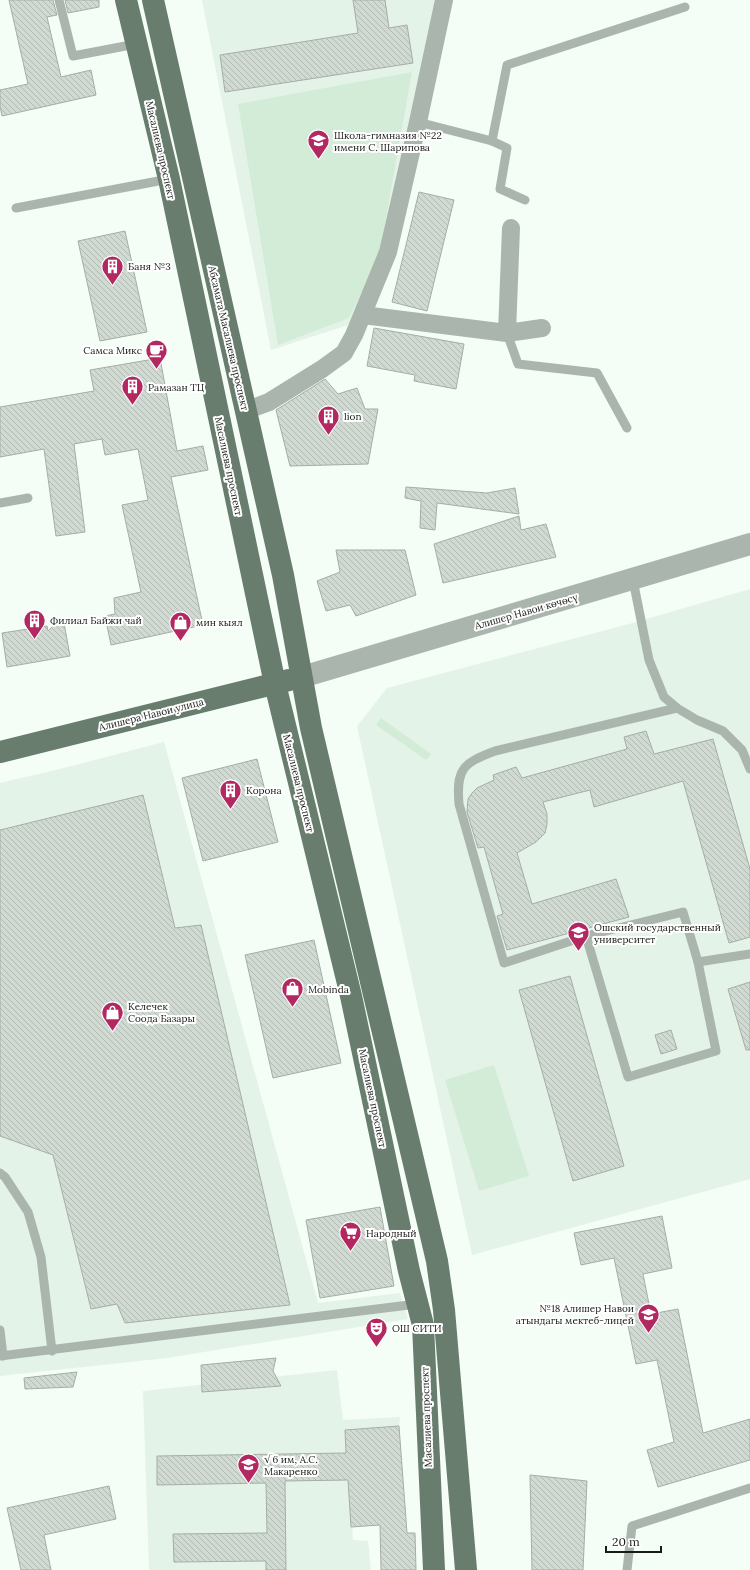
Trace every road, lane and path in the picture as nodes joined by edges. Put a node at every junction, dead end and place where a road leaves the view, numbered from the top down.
1 (59, 0) edge
2 (126, 0) edge
3 (153, 0) edge
4 (444, 0) edge
5 (684, 7) dead end
6 (136, 44) junction
7 (418, 122) junction
8 (492, 141) junction
9 (169, 179) junction
10 (525, 200) dead end
11 (16, 208) dead end
12 (512, 228) dead end
13 (363, 314) junction
14 (542, 328) dead end
15 (507, 334) junction
16 (245, 411) junction
17 (628, 428) dead end
18 (28, 498) dead end
19 (0, 503) edge
20 (750, 544) edge
21 (633, 580) junction
22 (302, 677) junction
23 (275, 684) junction
24 (677, 708) junction
25 (0, 752) edge
26 (750, 769) edge
27 (586, 936) junction
28 (750, 954) edge
29 (698, 962) junction
30 (0, 1173) edge
31 (418, 1304) junction
32 (0, 1330) edge
33 (52, 1351) junction
34 (2, 1356) edge
35 (750, 1488) edge
36 (434, 1570) edge
37 (466, 1570) edge
38 (627, 1570) edge

1 - 6 lane
2 - 6 main road, Масалиева проспект
3 - 16 main road, Абсамата Масалиева проспект
4 - 7 street
5 - 8 lane
6 - 9 main road, Масалиева проспект
7 - 8 lane
7 - 13 street
8 - 10 lane
9 - 11 lane
9 - 23 main road, Масалиева проспект
12 - 15 street
13 - 15 street
13 - 16 street
14 - 15 street
15 - 17 lane
16 - 22 main road, Абсамата Масалиева проспект
18 - 19 lane
20 - 21 street, Алишер Навои көчөсү
21 - 22 street, Алишер Навои көчөсү
21 - 24 lane
22 - 23 main road, Алишера Навои улица
22 - 37 main road
23 - 25 main road, Алишера Навои улица
23 - 31 main road, Масалиева проспект
24 - 26 lane
24 - 27 lane
27 - 29 lane
27 - 29 lane
28 - 29 lane
30 - 33 lane
31 - 33 lane
31 - 36 main road, Масалиева проспект
32 - 34 lane
33 - 34 lane
35 - 38 lane

